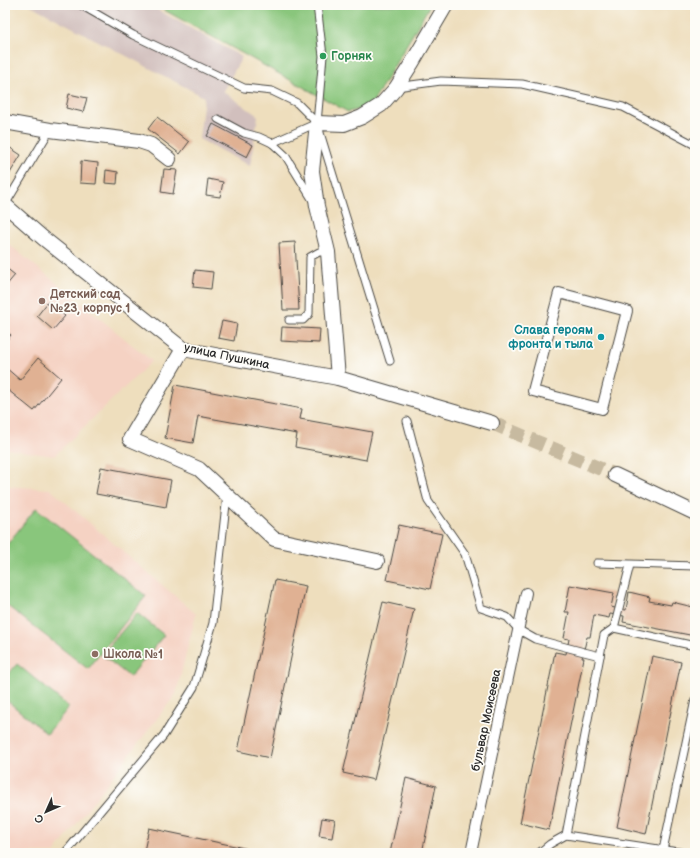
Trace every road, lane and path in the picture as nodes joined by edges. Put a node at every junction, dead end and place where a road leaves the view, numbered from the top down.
1 (82, 5) edge
2 (317, 5) edge
3 (446, 5) edge
4 (396, 88) junction
5 (218, 119) dead end
6 (5, 122) edge
7 (318, 123) junction
8 (50, 130) junction
9 (272, 143) junction
10 (695, 145) edge
11 (169, 159) dead end
12 (5, 205) edge
13 (317, 206) junction
14 (328, 252) junction
15 (289, 320) dead end
16 (183, 349) junction
17 (390, 361) dead end
18 (338, 378) junction
19 (533, 391) joint
20 (407, 421) dead end
21 (492, 423) tunnel mouth
22 (615, 475) tunnel mouth
23 (227, 495) junction
24 (695, 514) edge
25 (377, 561) dead end
26 (597, 563) dead end
27 (630, 565) junction
28 (695, 566) edge
29 (526, 592) dead end
30 (614, 628) junction
31 (519, 630) junction
32 (695, 646) edge
33 (600, 656) junction
34 (695, 700) edge
35 (566, 835) junction
36 (663, 850) junction
37 (65, 853) edge
38 (471, 853) edge
39 (539, 853) edge
40 (685, 853) edge

1 - 7 lane
2 - 7 lane
3 - 4 street
4 - 7 street
4 - 10 lane
5 - 9 lane
6 - 8 street
7 - 9 lane
7 - 13 street
7 - 17 lane
8 - 11 street
8 - 12 lane
9 - 13 lane
12 - 16 street, улица Пушкина
13 - 14 street
14 - 15 lane
14 - 18 street
16 - 18 street, улица Пушкина
16 - 23 street
18 - 21 street, улица Пушкина
19 - 19 street
20 - 31 lane
22 - 24 street
23 - 25 street
23 - 37 lane
26 - 27 lane
27 - 28 lane
27 - 30 lane
29 - 31 street, бульвар Моисеева
30 - 32 lane
30 - 33 lane
31 - 33 lane
31 - 38 street, бульвар Моисеева
33 - 35 lane
34 - 36 lane
35 - 36 lane
35 - 39 lane
36 - 40 lane

